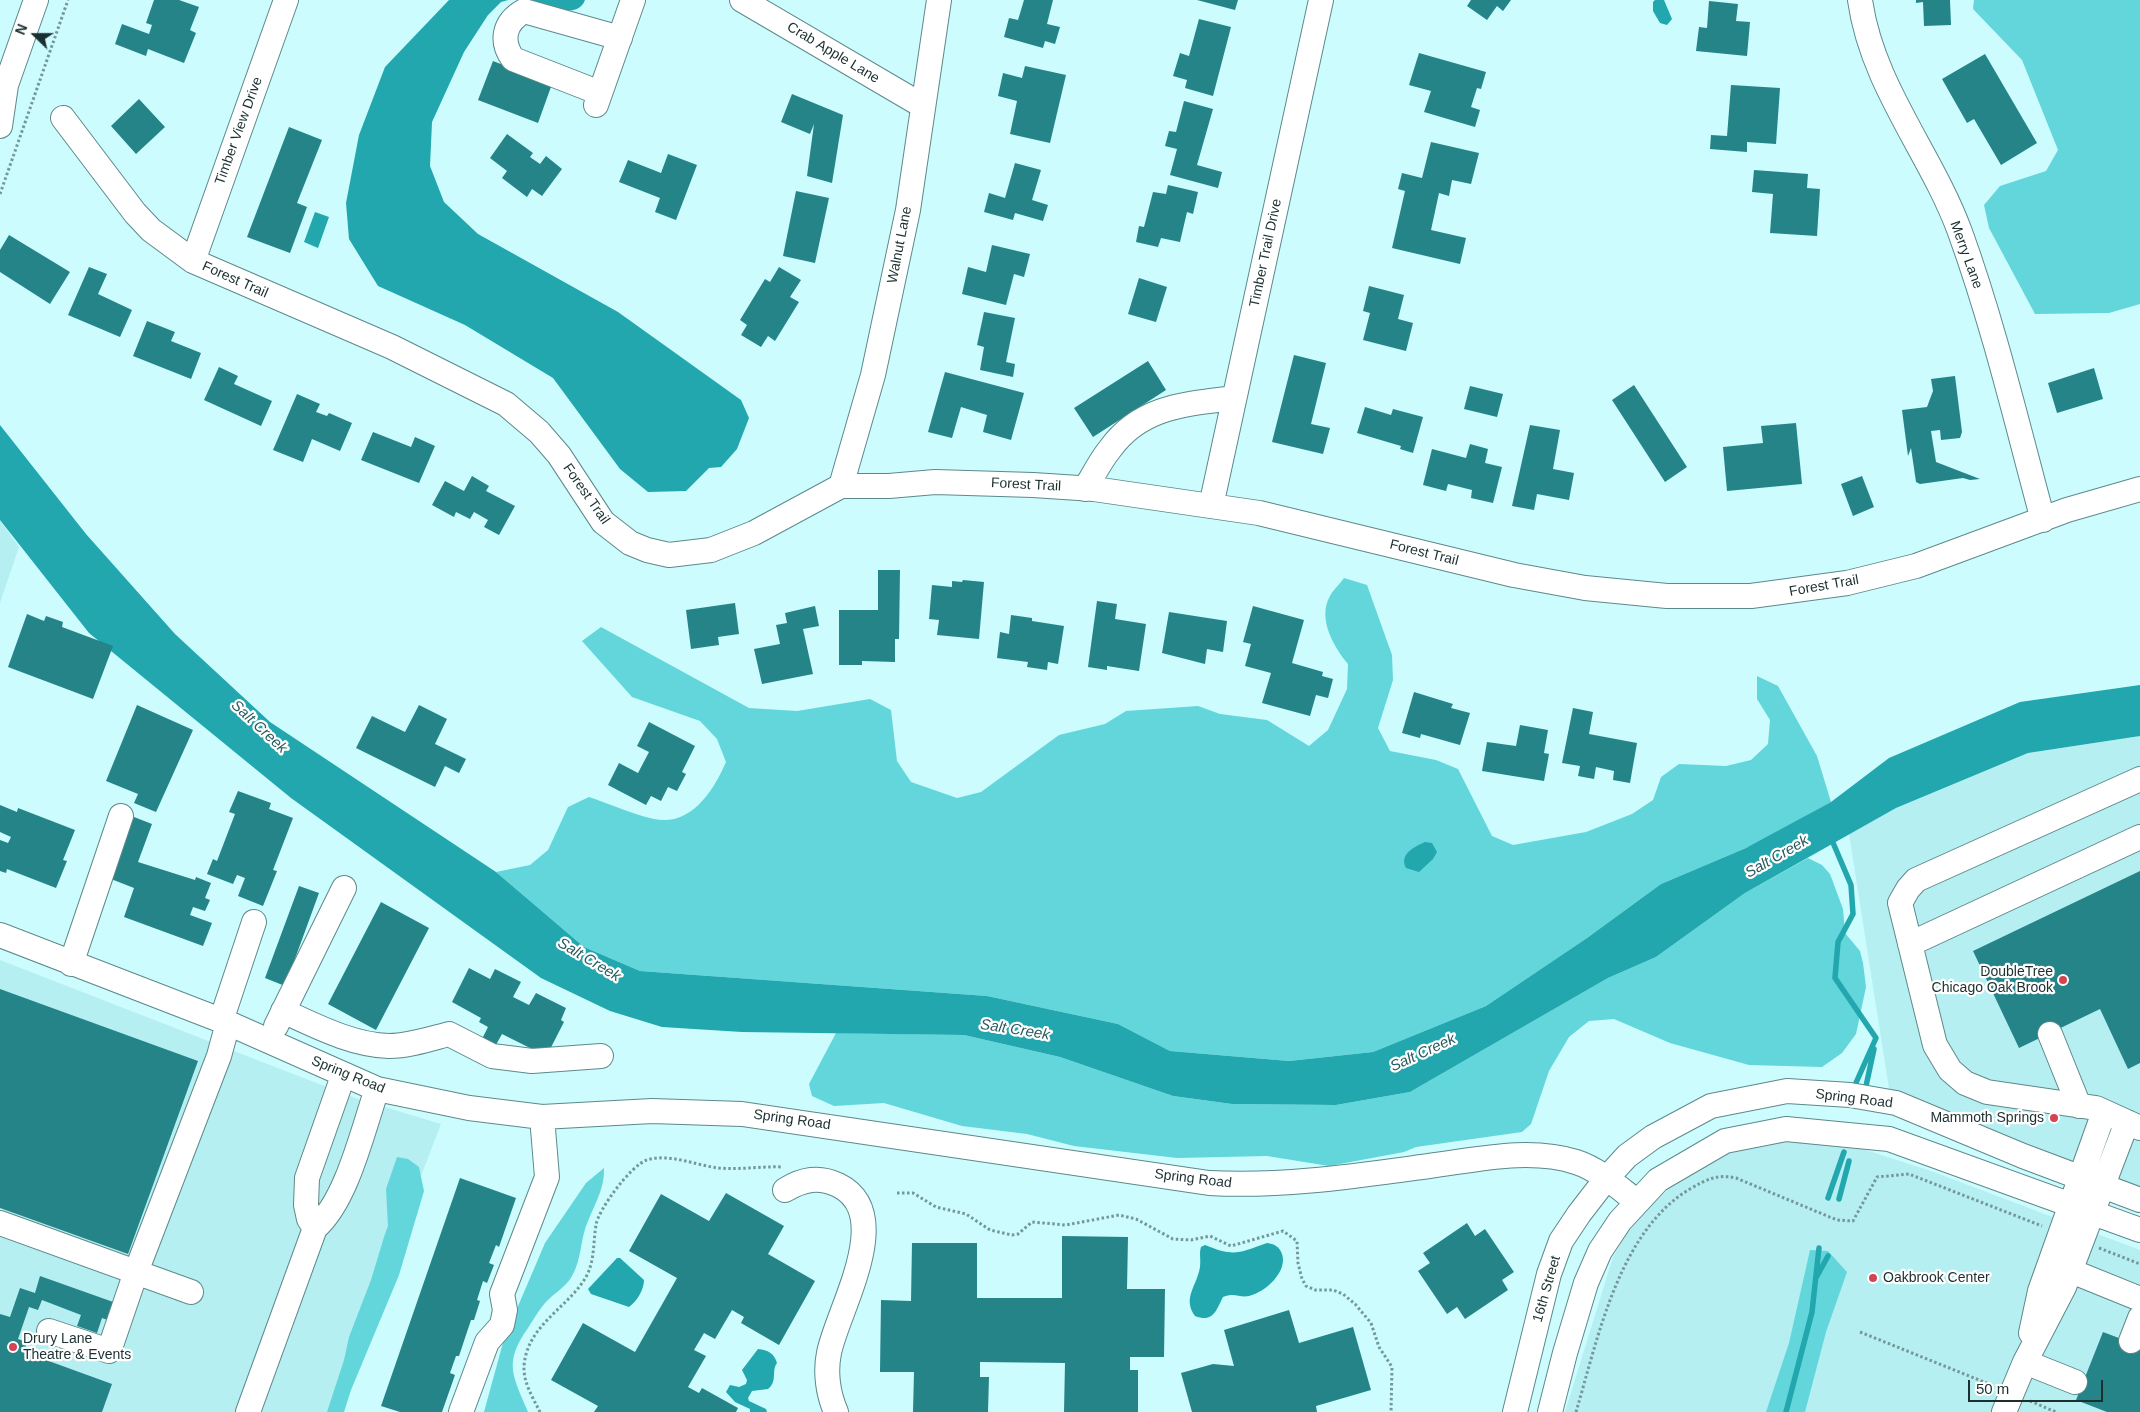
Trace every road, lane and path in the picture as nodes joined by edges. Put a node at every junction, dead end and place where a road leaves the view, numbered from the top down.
1 (36, 0) edge
2 (68, 0) edge
3 (286, 0) edge
4 (633, 0) edge
5 (742, 0) edge
6 (939, 0) edge
7 (1321, 0) edge
8 (1860, 0) edge
9 (620, 38) junction
10 (923, 106) junction
11 (63, 118) dead end
12 (0, 126) edge
13 (0, 194) edge
14 (193, 261) junction
15 (1234, 398) junction
16 (842, 486) junction
17 (1085, 489) junction
18 (2140, 489) edge
19 (1211, 506) junction
20 (2043, 520) junction
21 (2140, 779) edge
22 (121, 816) dead end
23 (2140, 837) edge
24 (344, 888) dead end
25 (254, 922) dead end
26 (0, 935) edge
27 (1910, 944) junction
28 (71, 964) junction
29 (283, 1012) junction
30 (224, 1022) junction
31 (2050, 1034) dead end
32 (269, 1042) junction
33 (601, 1056) dead end
34 (343, 1076) junction
35 (377, 1089) junction
36 (2079, 1106) junction
37 (2104, 1112) junction
38 (542, 1117) junction
39 (2133, 1125) edge
40 (1606, 1179) junction
41 (2092, 1182) junction
42 (791, 1186) joint
43 (897, 1193) dead end
44 (2140, 1200) edge
45 (1636, 1201) junction
46 (2082, 1209) junction
47 (0, 1223) edge
48 (315, 1228) junction
49 (2140, 1230) edge
50 (2060, 1233) junction
51 (2082, 1242) junction
52 (2140, 1264) edge
53 (136, 1272) junction
54 (2060, 1279) junction
55 (191, 1292) dead end
56 (2140, 1299) edge
57 (2140, 1318) edge
58 (49, 1331) dead end
59 (1860, 1332) dead end
60 (2131, 1341) dead end
61 (2025, 1362) junction
62 (2076, 1382) dead end
63 (2009, 1404) edge
64 (248, 1412) edge
65 (461, 1412) edge
66 (540, 1412) edge
67 (836, 1412) edge
68 (1391, 1412) edge
69 (1514, 1412) edge
70 (1550, 1412) edge
71 (1576, 1412) edge
72 (2056, 1412) edge

1 - 12 street
2 - 13 path
3 - 14 street, Timber View Drive
4 - 9 street
5 - 10 street, Crab Apple Lane
6 - 10 street, Walnut Lane
7 - 15 street, Timber Trail Drive
8 - 20 street, Merry Lane
9 - 9 street
10 - 16 street, Walnut Lane
11 - 14 street, Forest Trail
14 - 16 street, Forest Trail
15 - 17 street
15 - 19 street, Timber Trail Drive
16 - 17 street, Forest Trail
17 - 19 street, Forest Trail
18 - 20 street, Forest Trail
19 - 20 street, Forest Trail
21 - 27 street
22 - 28 street
23 - 27 street
24 - 29 street
25 - 30 street
26 - 28 street, Spring Road
27 - 36 street
28 - 30 street, Spring Road
29 - 32 street
29 - 33 street
30 - 32 street, Spring Road
30 - 53 street
31 - 36 street
32 - 34 street, Spring Road
34 - 35 street, Spring Road
34 - 48 street
35 - 38 street, Spring Road
35 - 48 street
36 - 37 street
37 - 39 street
37 - 41 street
38 - 40 street, Spring Road
38 - 65 street
39 - 41 street
40 - 41 street, Spring Road
40 - 45 street, Spring Road
40 - 69 street, 16th Street
41 - 44 street, Spring Road
41 - 46 street
42 - 66 path
42 - 67 street
43 - 68 path
45 - 46 street
45 - 70 street
46 - 49 street
46 - 50 street
46 - 51 street
47 - 53 street
48 - 64 street
50 - 54 street
50 - 71 path
51 - 52 path
51 - 54 street
53 - 55 street
53 - 58 street
54 - 56 street
54 - 61 street
57 - 60 street
59 - 63 path
61 - 62 street
61 - 63 street
63 - 72 path

